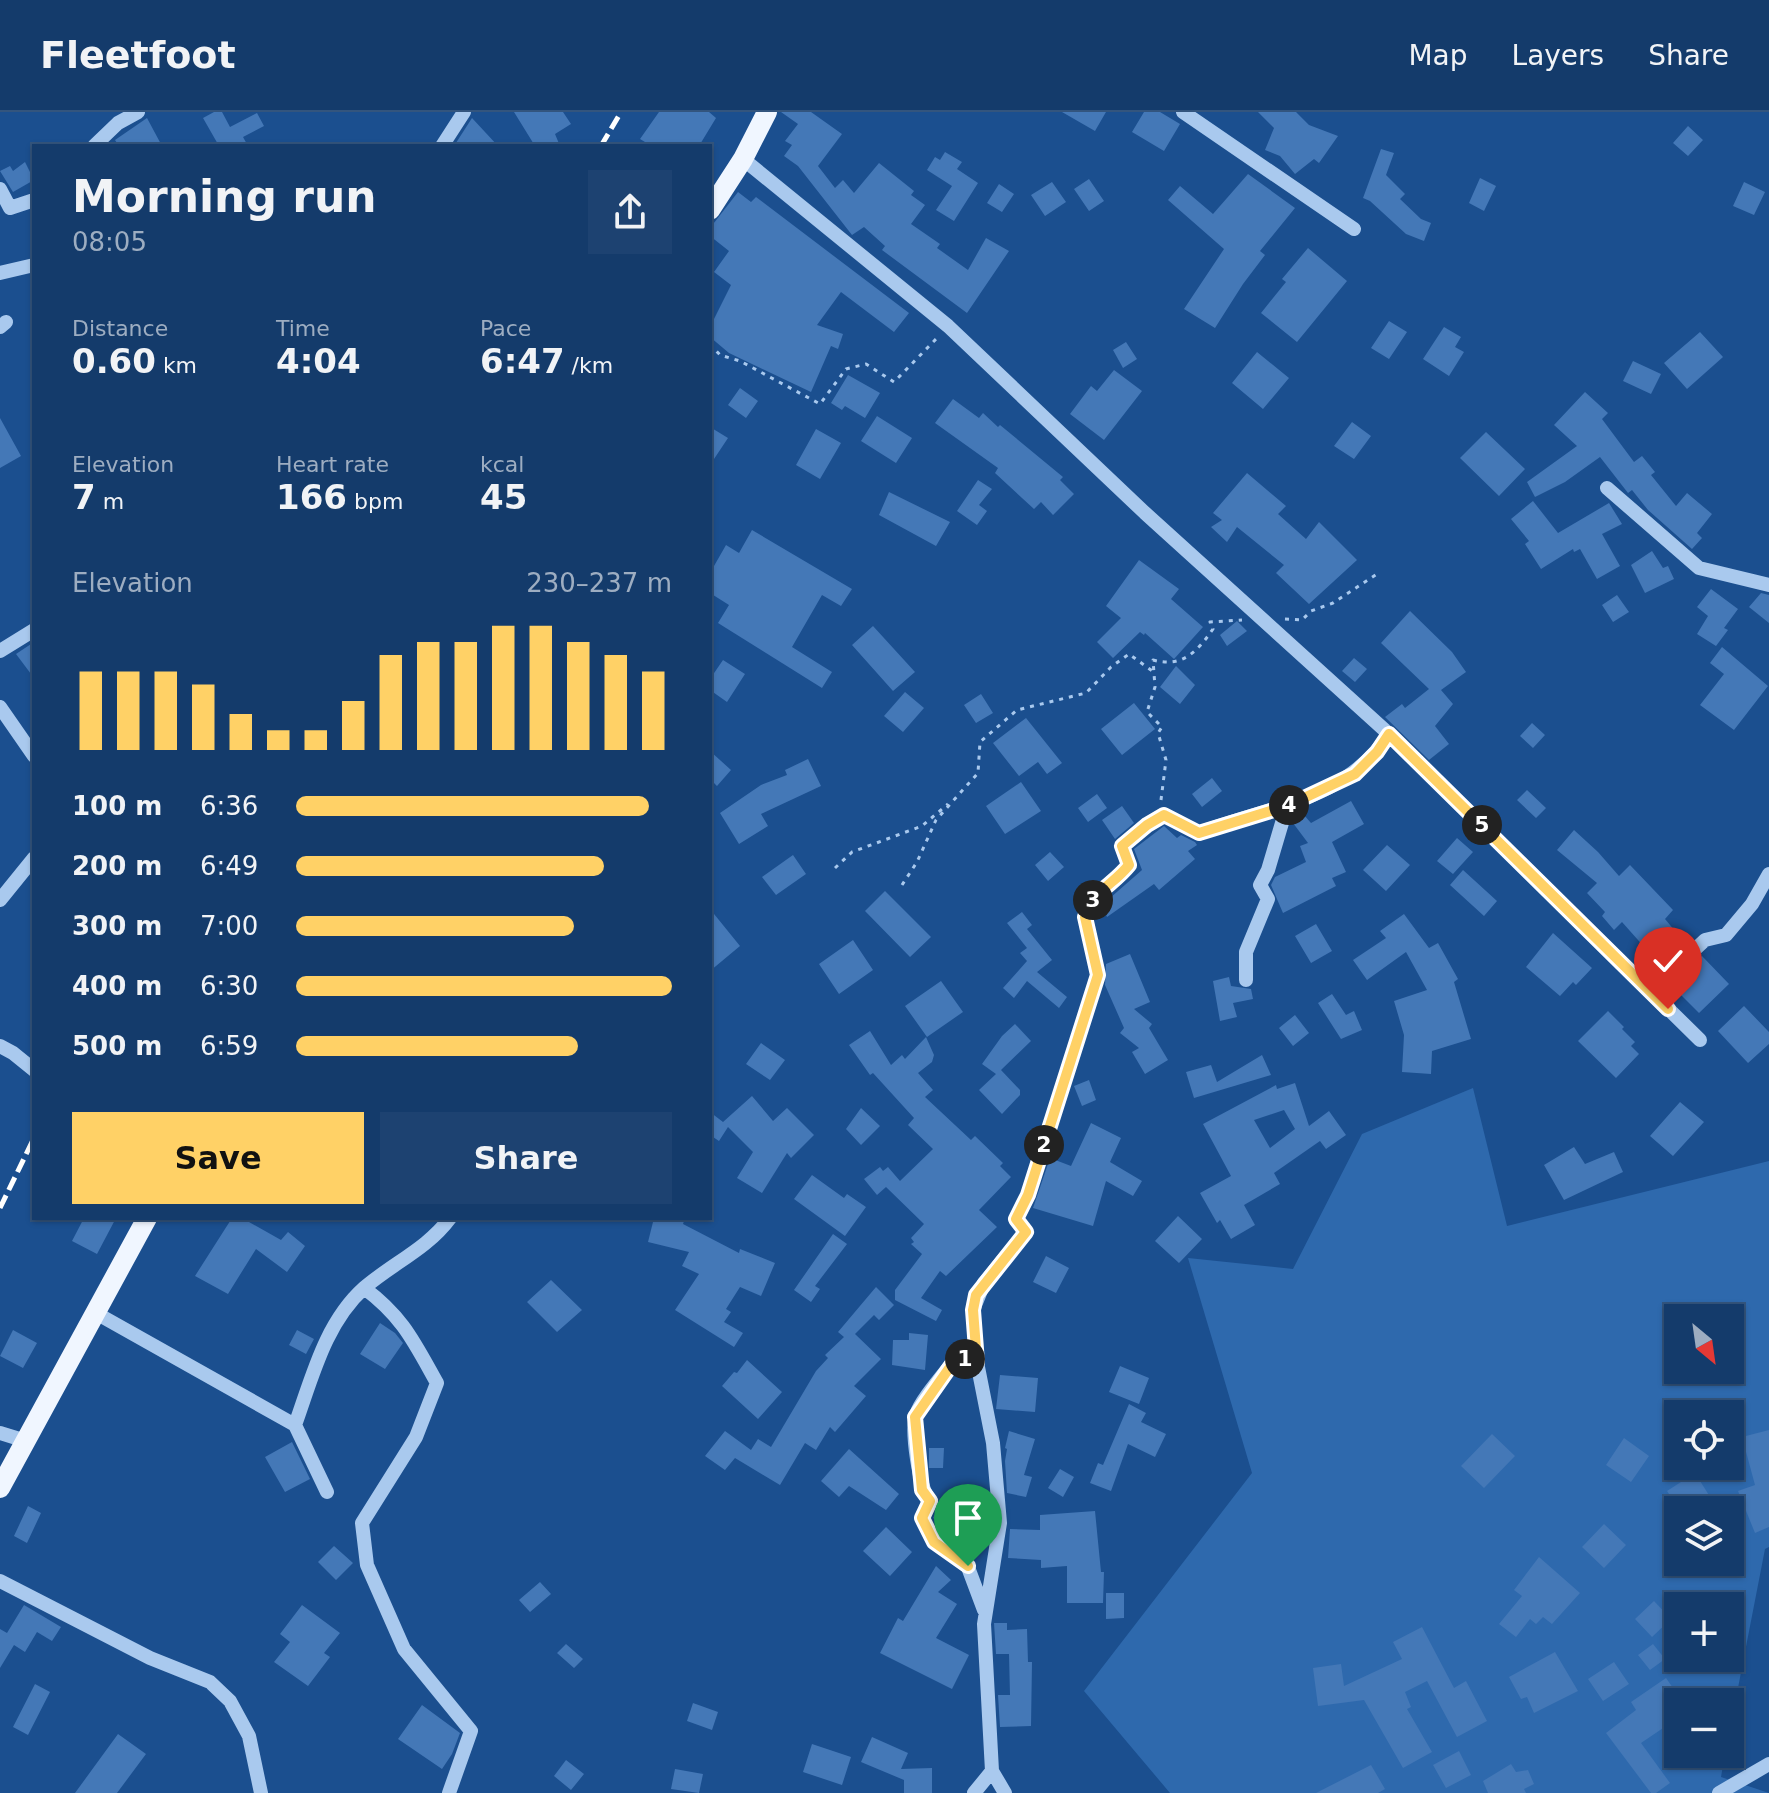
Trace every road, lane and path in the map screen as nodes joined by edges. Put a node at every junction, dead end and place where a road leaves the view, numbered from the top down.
1 (138, 112) edge
2 (464, 112) edge
3 (767, 112) edge
4 (1183, 112) edge
5 (96, 144) edge
6 (443, 144) edge
7 (743, 159) junction
8 (0, 189) edge
9 (32, 201) edge
10 (712, 207) edge
11 (1354, 229) dead end
12 (32, 265) edge
13 (0, 273) edge
14 (948, 326) junction
15 (712, 346) edge
16 (1607, 488) dead end
17 (1377, 574) dead end
18 (1769, 585) edge
19 (1258, 617) junction
20 (32, 631) edge
21 (0, 651) edge
22 (1155, 673) junction
23 (0, 707) edge
24 (1389, 734) junction
25 (32, 753) edge
26 (957, 796) junction
27 (1159, 806) dead end
28 (1287, 806) junction
29 (32, 860) edge
30 (835, 868) dead end
31 (1769, 874) edge
32 (902, 885) dead end
33 (0, 900) edge
34 (1246, 980) dead end
35 (1646, 985) junction
36 (1700, 1040) dead end
37 (0, 1046) edge
38 (32, 1068) edge
39 (146, 1220) edge
40 (448, 1220) edge
41 (364, 1288) junction
42 (94, 1312) junction
43 (977, 1362) junction
44 (295, 1425) junction
45 (0, 1433) edge
46 (26, 1441) junction
47 (0, 1488) edge
48 (327, 1492) dead end
49 (0, 1581) edge
50 (985, 1612) junction
51 (1769, 1764) edge
52 (992, 1771) junction
53 (261, 1793) edge
54 (449, 1793) edge
55 (974, 1793) edge
56 (1005, 1793) edge
57 (1719, 1793) edge

1 - 5 street
2 - 6 street
3 - 7 main road
4 - 11 street
7 - 10 main road
7 - 14 street
8 - 9 street
12 - 13 street
14 - 15 path
14 - 19 street
16 - 18 street
17 - 19 path
19 - 22 path
19 - 24 street
20 - 21 street
22 - 26 path
22 - 27 path
23 - 25 street
24 - 28 street
24 - 35 street
26 - 30 path
26 - 32 path
28 - 34 street
28 - 43 street
29 - 33 street
31 - 35 street
35 - 36 street
37 - 38 street
39 - 42 main road
40 - 41 street
41 - 44 street
41 - 54 street
42 - 44 street
42 - 46 main road
43 - 50 street
43 - 50 street
44 - 48 street
45 - 46 street
46 - 47 main road
49 - 53 street
50 - 52 street
51 - 57 street
52 - 55 street
52 - 56 street

